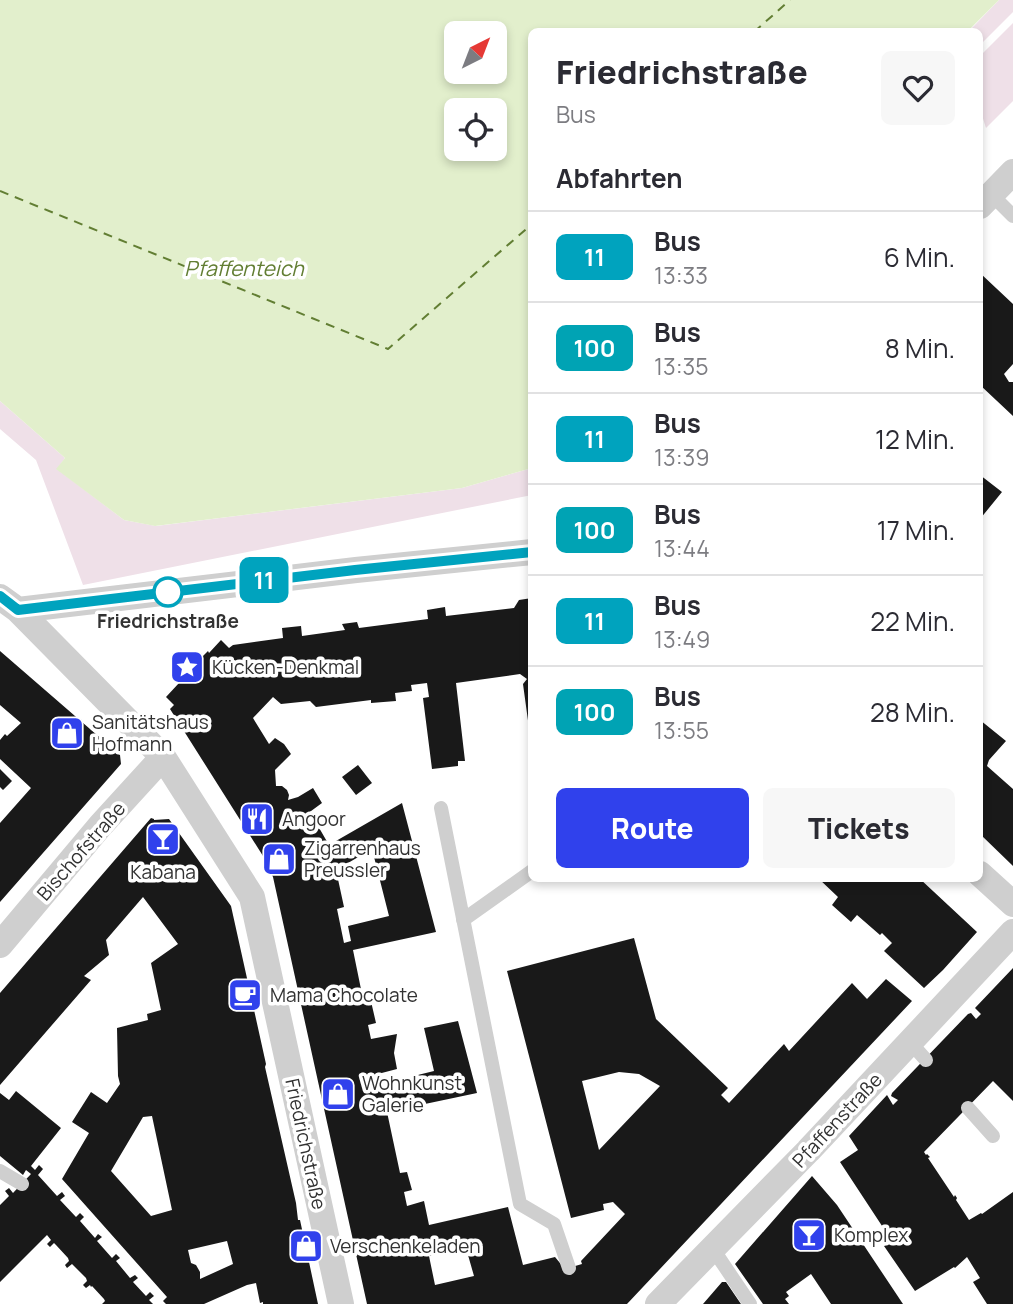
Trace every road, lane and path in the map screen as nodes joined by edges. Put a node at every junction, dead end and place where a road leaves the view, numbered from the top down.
1 (1013, 172) edge
2 (985, 200) edge
3 (1013, 216) edge
4 (528, 552) edge
5 (9, 603) edge
6 (163, 757) junction
7 (441, 808) dead end
8 (528, 874) edge
9 (983, 877) edge
10 (1013, 904) edge
11 (463, 920) junction
12 (1013, 932) edge
13 (0, 946) edge
14 (968, 1108) dead end
15 (993, 1136) dead end
16 (0, 1171) edge
17 (22, 1184) dead end
18 (713, 1249) junction
19 (569, 1268) dead end
20 (341, 1304) edge
21 (658, 1304) edge
22 (750, 1304) edge

1 - 2 street
2 - 3 lane
4 - 5 street
5 - 6 street, Friedrichstraße
6 - 13 street, Bischofstraße
6 - 20 street, Friedrichstraße
7 - 11 lane
8 - 11 lane
9 - 10 street
11 - 19 lane
12 - 18 street, Pfaffenstraße
14 - 15 lane
16 - 17 lane
18 - 21 street, Pfaffenstraße
18 - 22 lane

